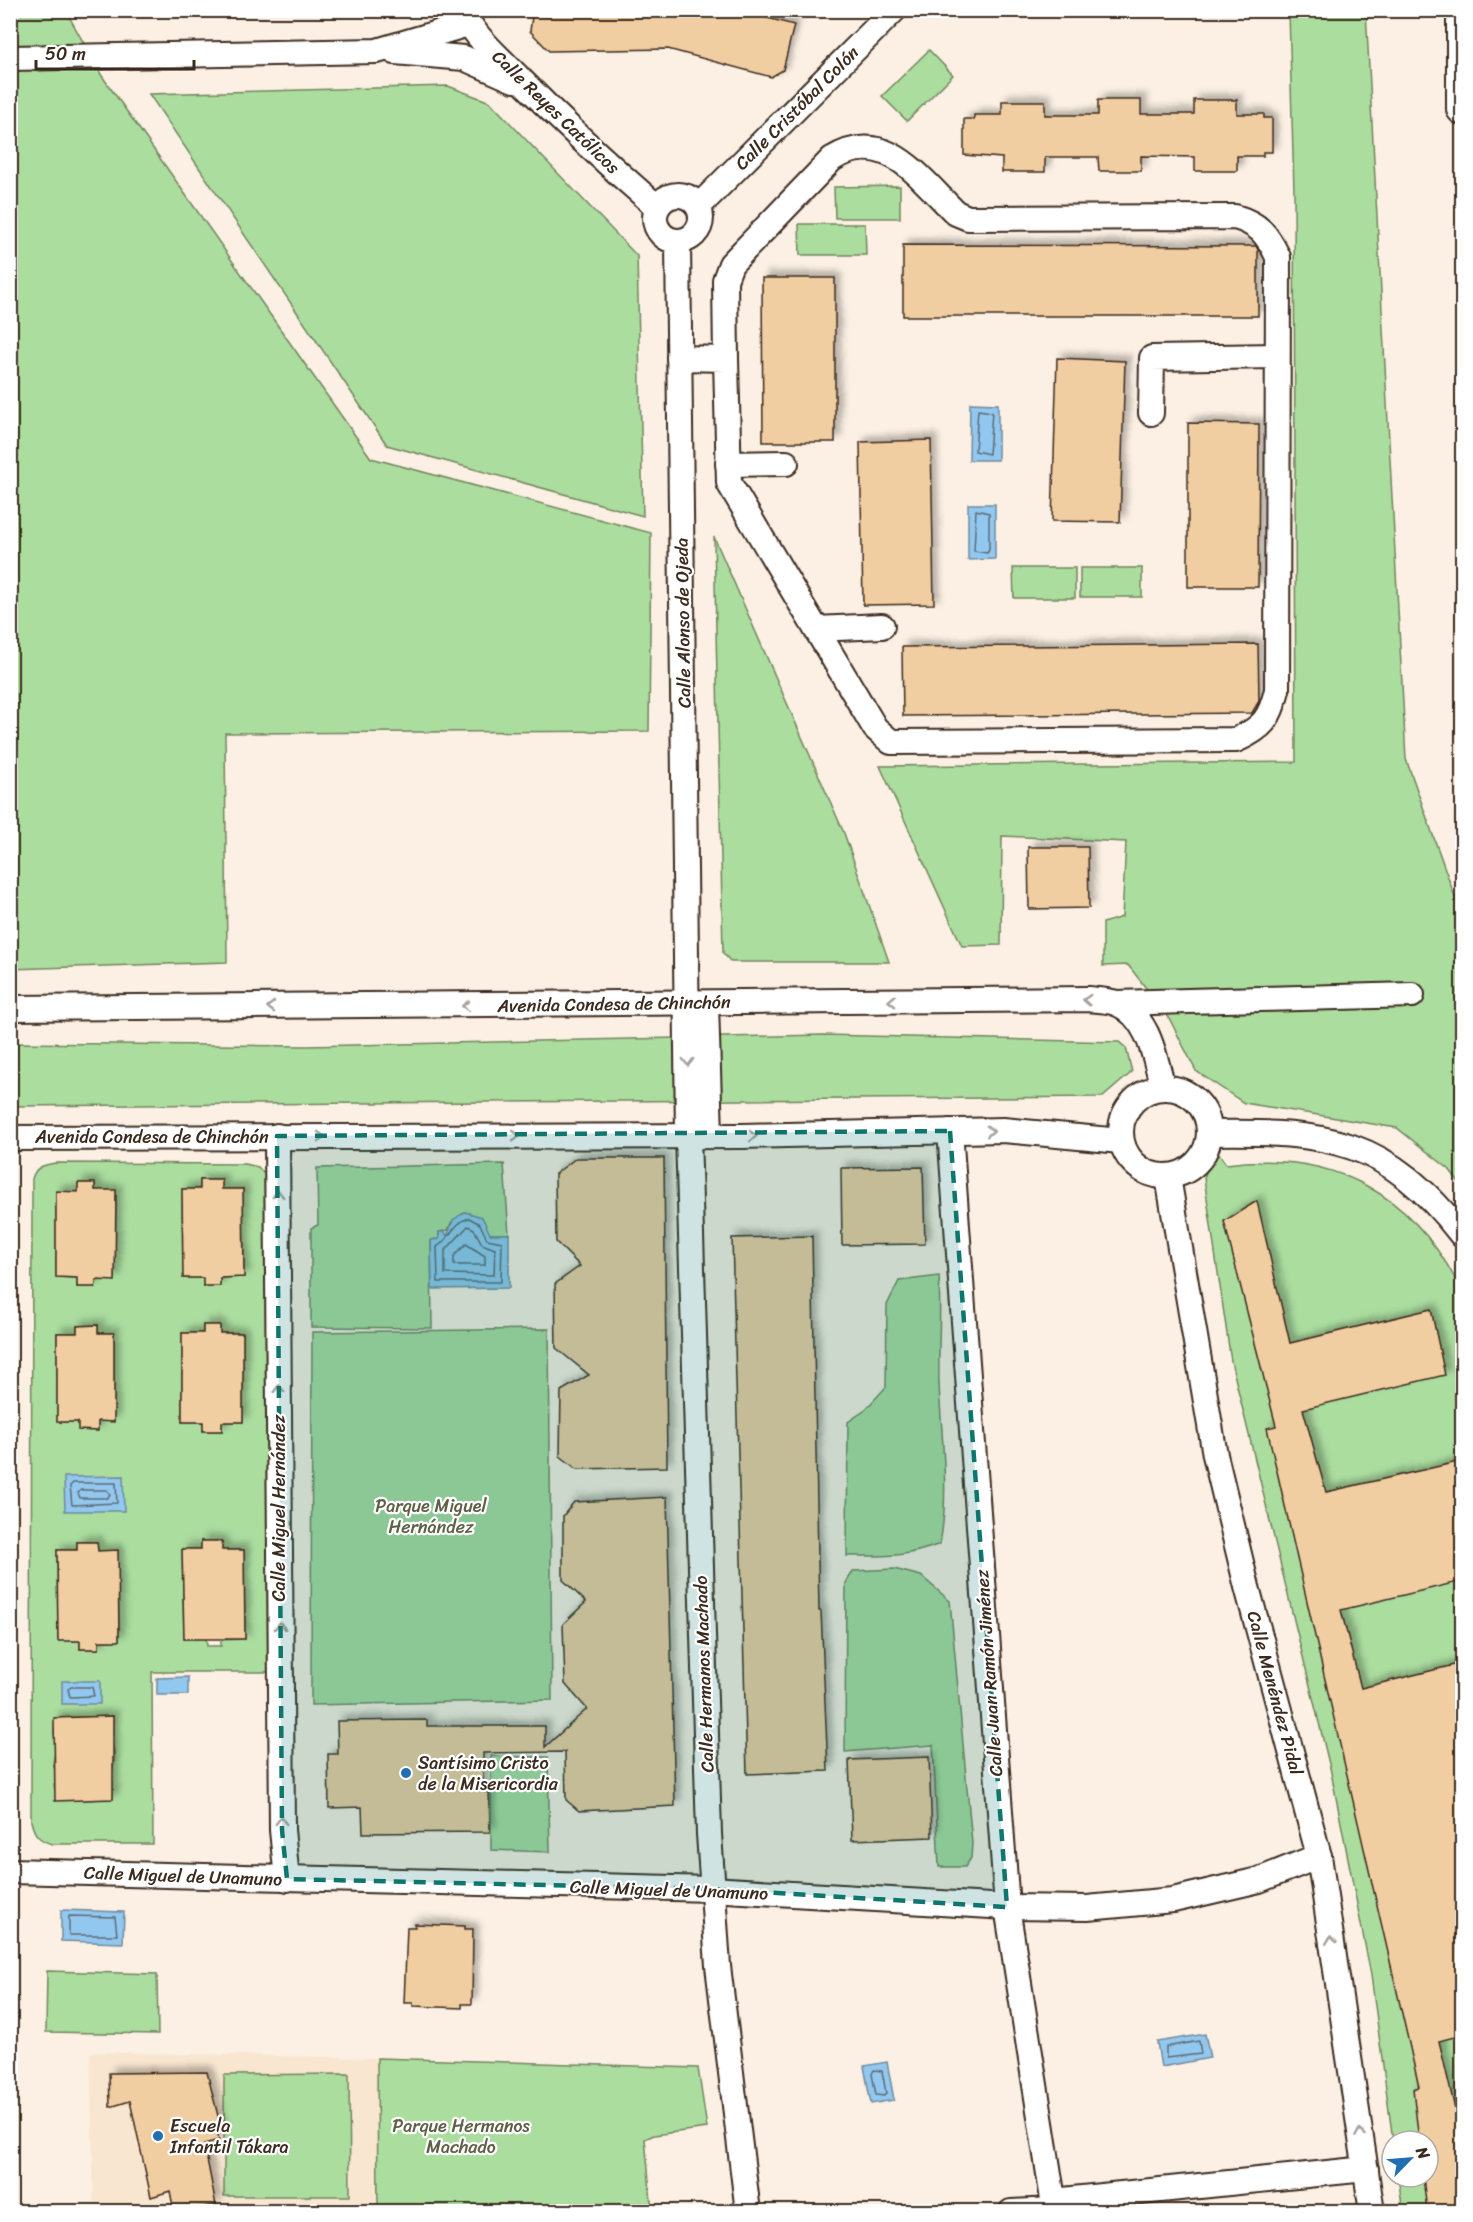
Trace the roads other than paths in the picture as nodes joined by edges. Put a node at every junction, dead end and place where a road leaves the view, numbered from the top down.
1 (444, 10) edge
2 (894, 10) edge
3 (1462, 10) edge
4 (468, 22) edge
5 (416, 39) junction
6 (377, 51) junction
7 (436, 53) junction
8 (10, 58) edge
9 (527, 86) junction
10 (1462, 109) edge
11 (699, 206) junction
12 (657, 207) junction
13 (678, 242) junction
14 (1277, 356) junction
15 (679, 358) junction
16 (726, 359) junction
17 (1151, 413) dead end
18 (786, 463) dead end
19 (728, 464) junction
20 (882, 626) dead end
21 (816, 629) junction
22 (1412, 995) dead end
23 (1116, 1003) junction
24 (697, 1004) junction
25 (10, 1008) edge
26 (1163, 1088) junction
27 (950, 1131) junction
28 (1209, 1133) junction
29 (277, 1136) junction
30 (699, 1136) junction
31 (10, 1138) edge
32 (1121, 1141) junction
33 (1168, 1177) junction
34 (1462, 1235) edge
35 (1319, 1856) junction
36 (10, 1872) edge
37 (287, 1879) junction
38 (711, 1889) junction
39 (1007, 1907) junction
40 (1366, 2169) junction
41 (1054, 2207) edge
42 (748, 2211) edge
43 (1011, 2211) edge
44 (1372, 2211) edge

1 - 5 street
2 - 11 street, Calle Cristóbal Colón
3 - 10 main road
4 - 5 street
4 - 7 street
4 - 9 street, Calle Reyes Católicos
5 - 6 street
6 - 7 street
6 - 8 street
7 - 9 street
9 - 12 street, Calle Reyes Católicos
11 - 12 street
11 - 13 street
12 - 13 street
13 - 15 street, Calle Alonso de Ojeda
14 - 16 street
14 - 17 street
14 - 21 street
15 - 16 street
15 - 24 street, Calle Alonso de Ojeda
16 - 19 street
18 - 19 street
19 - 21 street
20 - 21 street
22 - 23 street, Avenida Condesa de Chinchón
23 -> 24 street, Avenida Condesa de Chinchón
23 - 26 street
24 -> 25 street, Avenida Condesa de Chinchón
24 - 30 street, Calle Alonso de Ojeda
26 - 28 street
26 - 32 street
30 -> 27 street, Avenida Condesa de Chinchón
27 -> 32 street, Avenida Condesa de Chinchón
27 - 39 street, Calle Juan Ramón Jiménez
28 - 33 street
28 - 34 street
29 -> 30 street, Avenida Condesa de Chinchón
29 - 31 street, Avenida Condesa de Chinchón
37 -> 29 street, Calle Miguel Hernández
30 - 38 street, Calle Hermanos Machado
32 - 33 street
33 - 35 street, Calle Menéndez Pidal
35 - 39 street, Calle Miguel de Unamuno
40 -> 35 street, Calle Menéndez Pidal
36 - 37 street, Calle Miguel de Unamuno
37 - 38 street, Calle Miguel de Unamuno
38 - 39 street, Calle Miguel de Unamuno
38 - 42 street, Calle Hermanos Machado
39 - 41 street, Calle Juan Ramón Jiménez
40 - 41 street
40 - 44 street, Calle Menéndez Pidal
41 - 43 street

